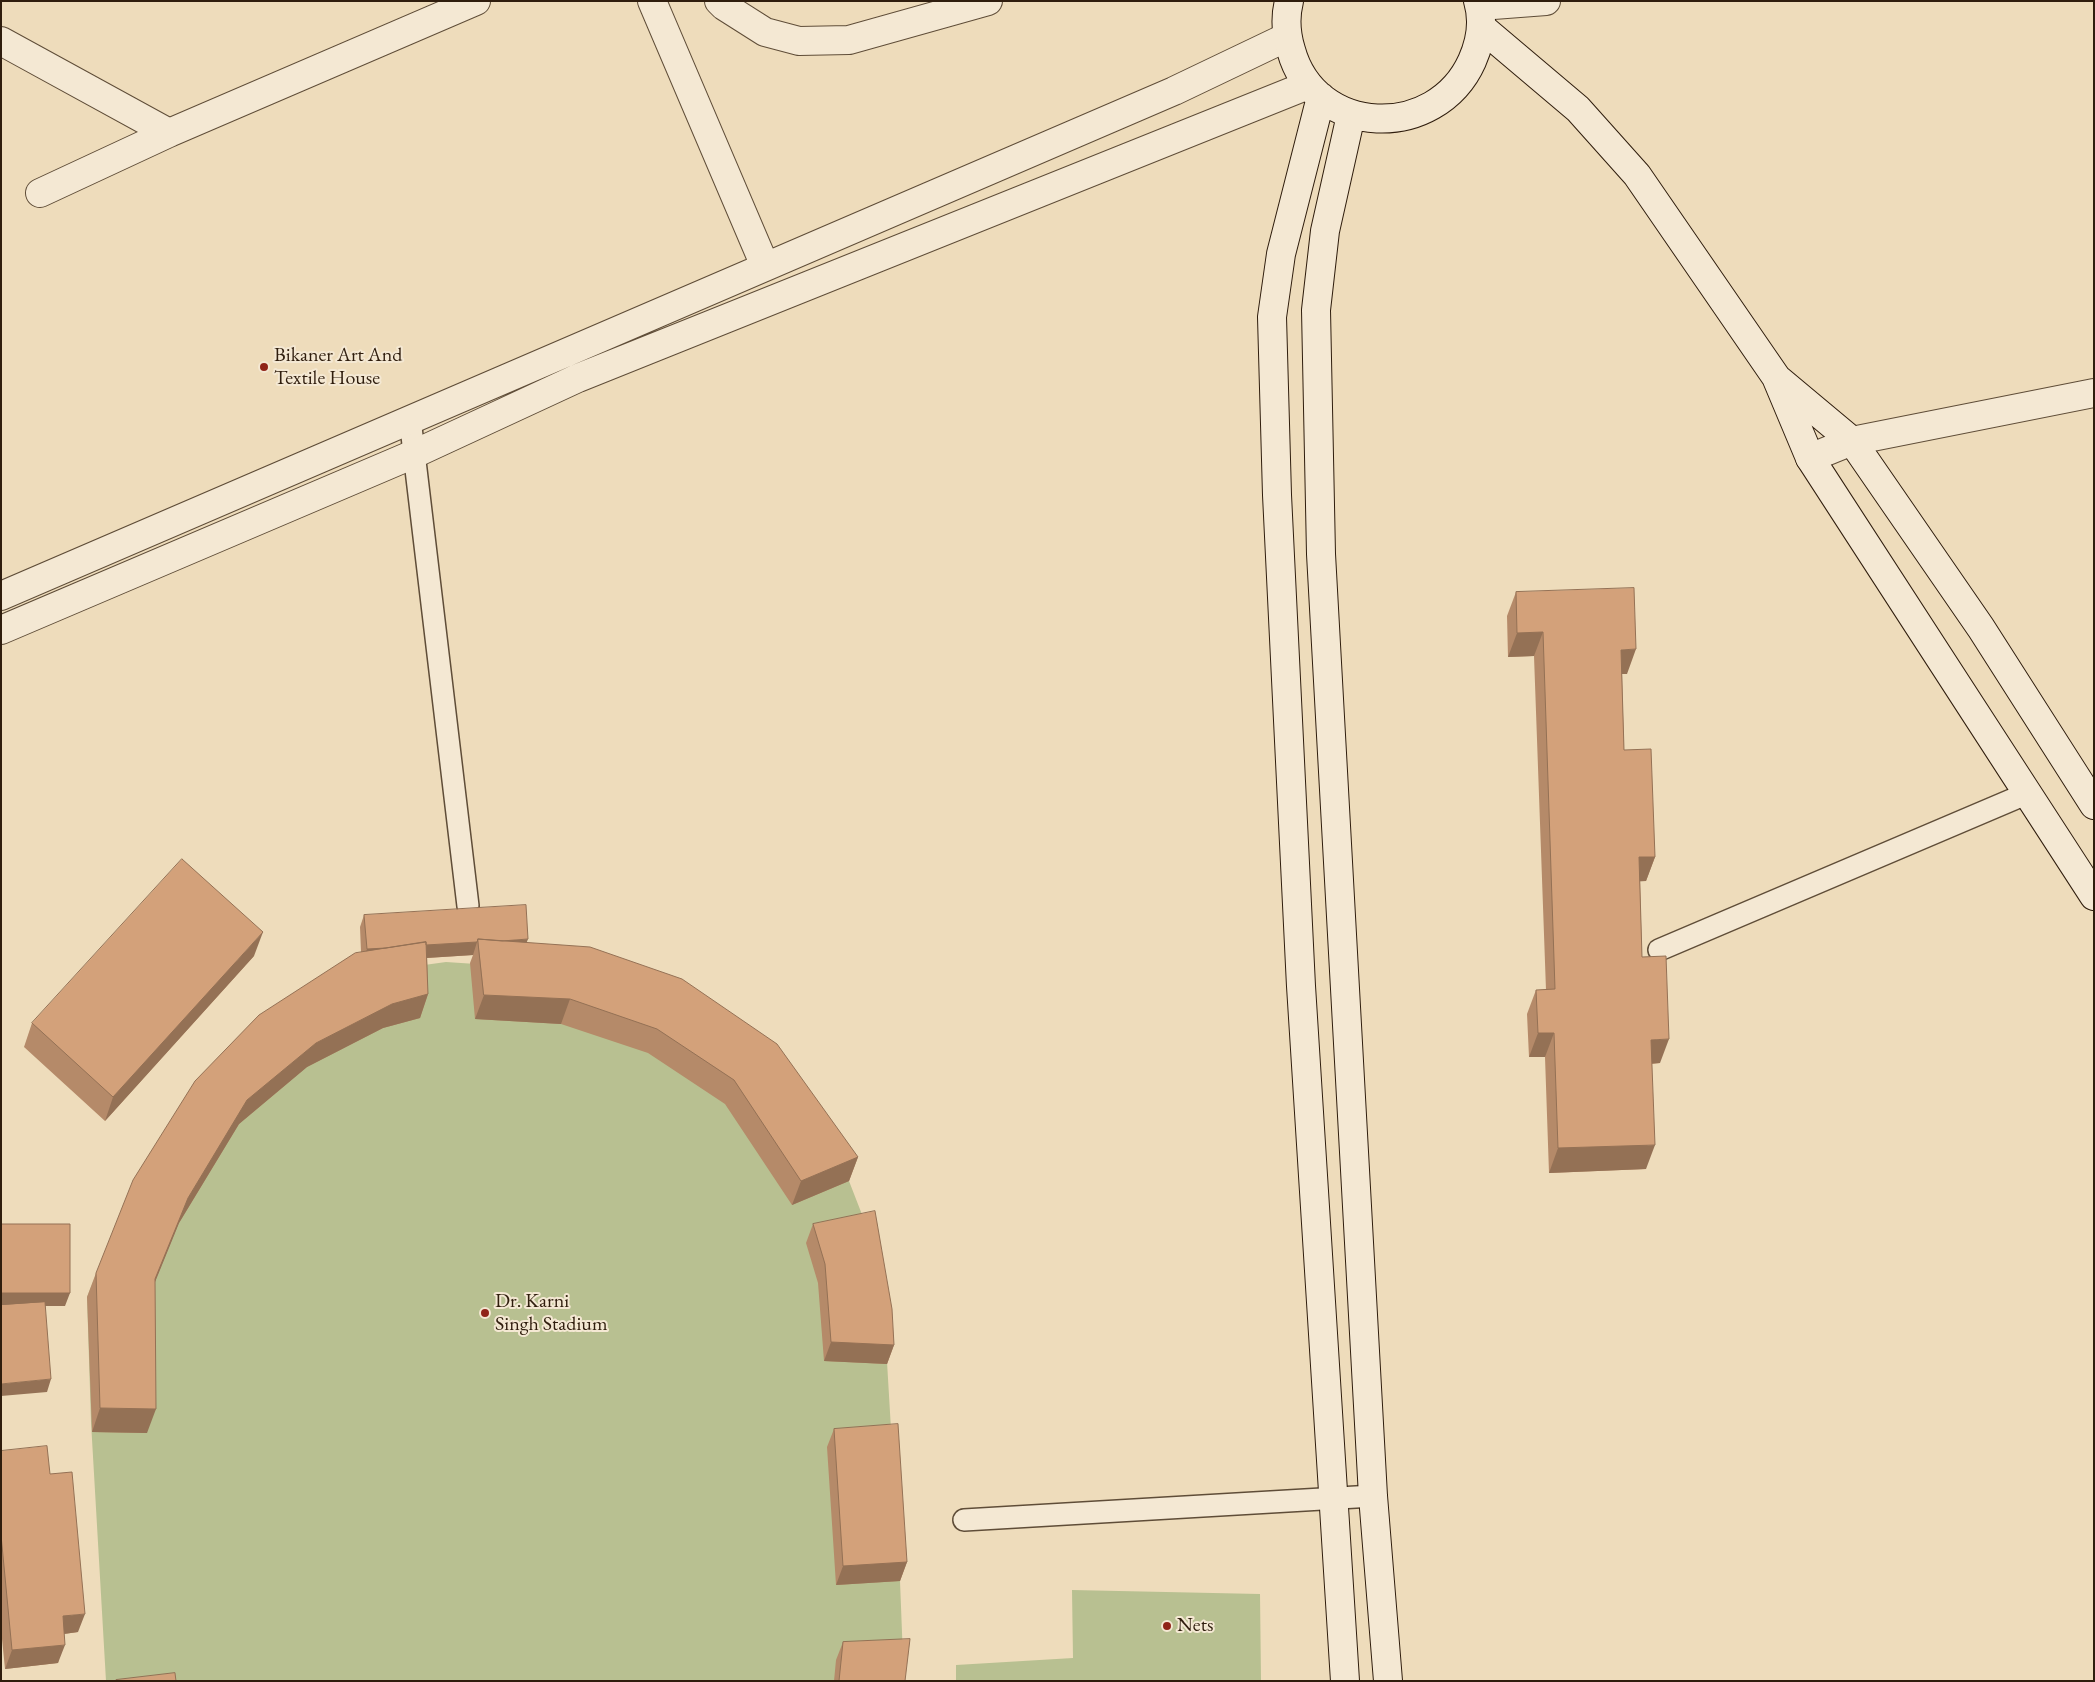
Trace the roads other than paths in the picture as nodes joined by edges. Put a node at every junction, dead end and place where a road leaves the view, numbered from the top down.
1 (476, 1) edge
2 (652, 1) edge
3 (719, 1) edge
4 (988, 1) edge
5 (1289, 1) edge
6 (1546, 1) edge
7 (1480, 12) edge
8 (1287, 37) junction
9 (1, 41) edge
10 (1314, 91) junction
11 (1351, 115) junction
12 (169, 133) junction
13 (40, 193) dead end
14 (765, 266) junction
15 (1776, 378) junction
16 (2094, 393) edge
17 (410, 419) junction
18 (1852, 441) junction
19 (414, 454) junction
20 (1810, 458) junction
21 (1, 596) edge
22 (1, 630) edge
23 (2028, 793) junction
24 (2094, 805) edge
25 (2094, 896) edge
26 (468, 906) dead end
27 (1659, 950) dead end
28 (1373, 1496) junction
29 (1333, 1498) junction
30 (964, 1520) dead end
31 (1346, 1681) edge
32 (1388, 1681) edge

1 - 12 street
2 - 14 street
3 - 4 street
5 - 8 street
6 - 7 street
7 - 11 street
7 - 15 street
8 - 10 street
8 - 14 street
9 - 12 street
10 - 11 street
10 - 19 street
10 - 29 street
11 - 28 street
12 - 13 street
14 - 17 street
15 - 18 street
15 - 20 street
16 - 18 street
17 - 19 lane
17 - 21 street
18 - 20 street
18 - 24 street
19 - 22 street
19 - 26 lane
20 - 23 street
23 - 25 street
23 - 27 lane
28 - 29 lane
28 - 32 street
29 - 30 lane
29 - 31 street

